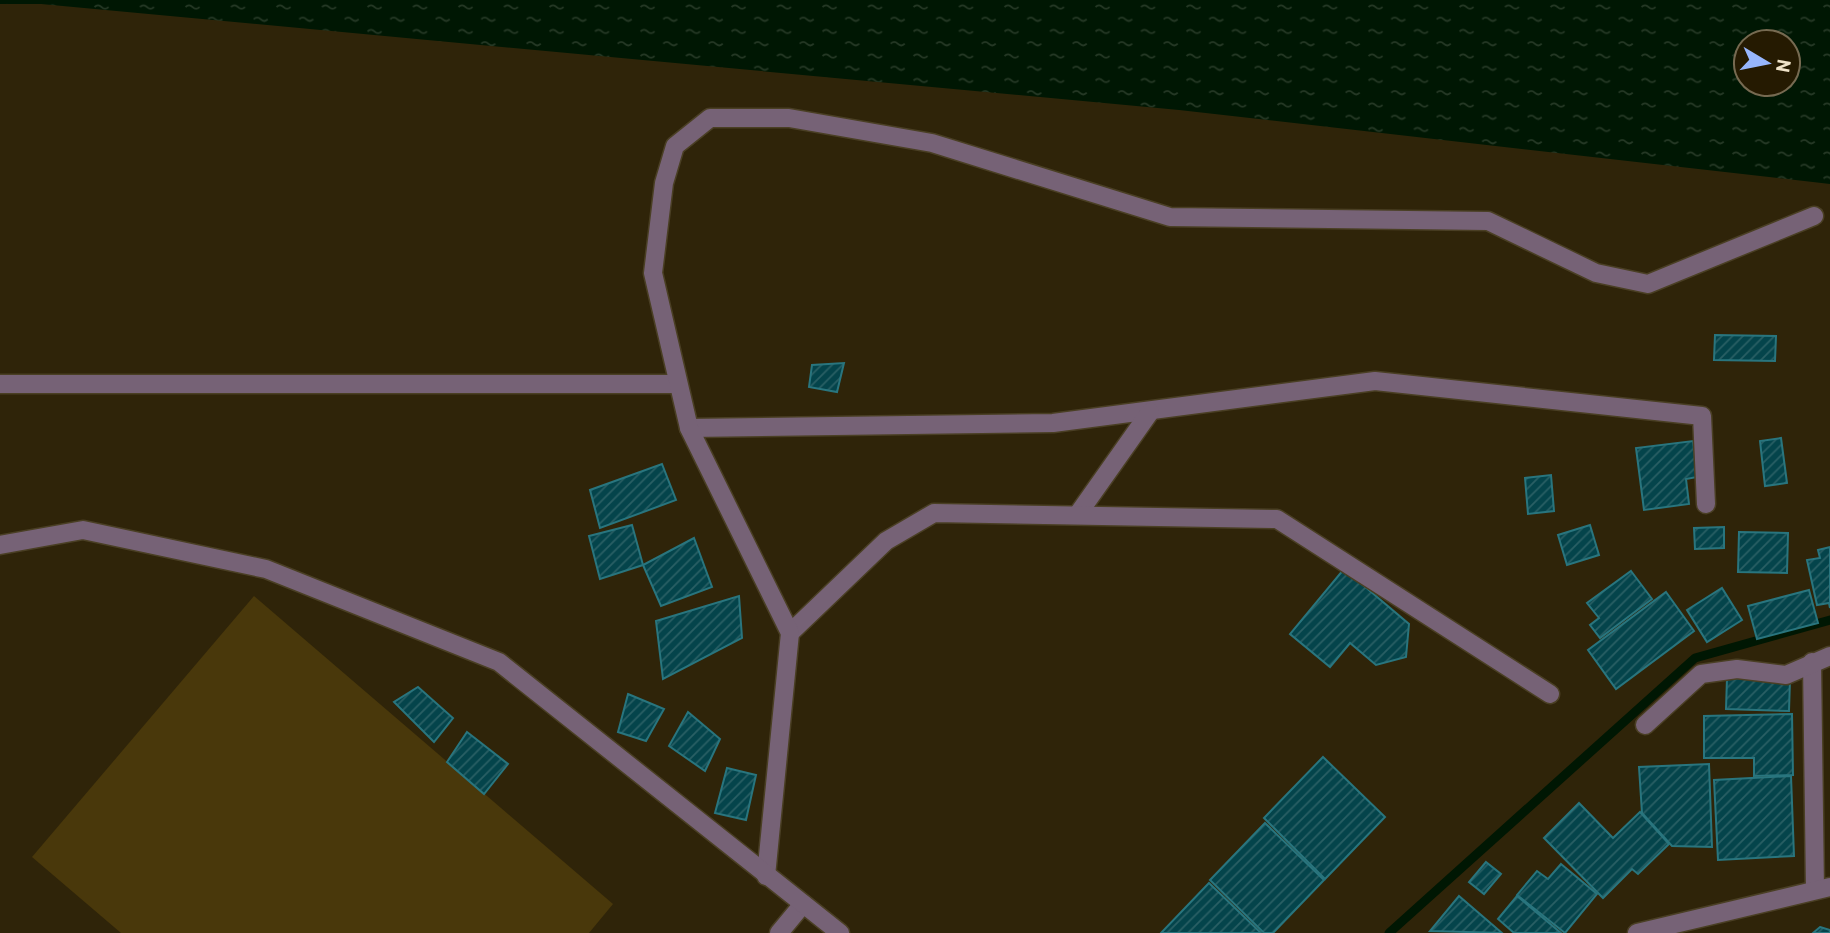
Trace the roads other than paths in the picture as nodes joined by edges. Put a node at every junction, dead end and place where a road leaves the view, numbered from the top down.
1 (1814, 216) dead end
2 (0, 384) edge
3 (678, 384) junction
4 (1150, 412) junction
5 (689, 428) junction
6 (1706, 503) dead end
7 (1078, 514) junction
8 (0, 545) edge
9 (790, 633) junction
10 (1830, 656) edge
11 (1812, 662) junction
12 (1550, 694) dead end
13 (1645, 725) dead end
14 (766, 876) junction
15 (1822, 889) edge
16 (803, 904) junction
17 (779, 933) edge
18 (840, 933) edge
19 (1637, 933) edge

1 - 3 street
2 - 3 street
3 - 5 street
4 - 5 street
4 - 6 street
4 - 7 street
5 - 9 street
7 - 9 street
7 - 12 street
8 - 14 street
9 - 14 street
10 - 11 street
11 - 13 street
11 - 15 street
14 - 16 street
15 - 19 street
16 - 17 street
16 - 18 street

